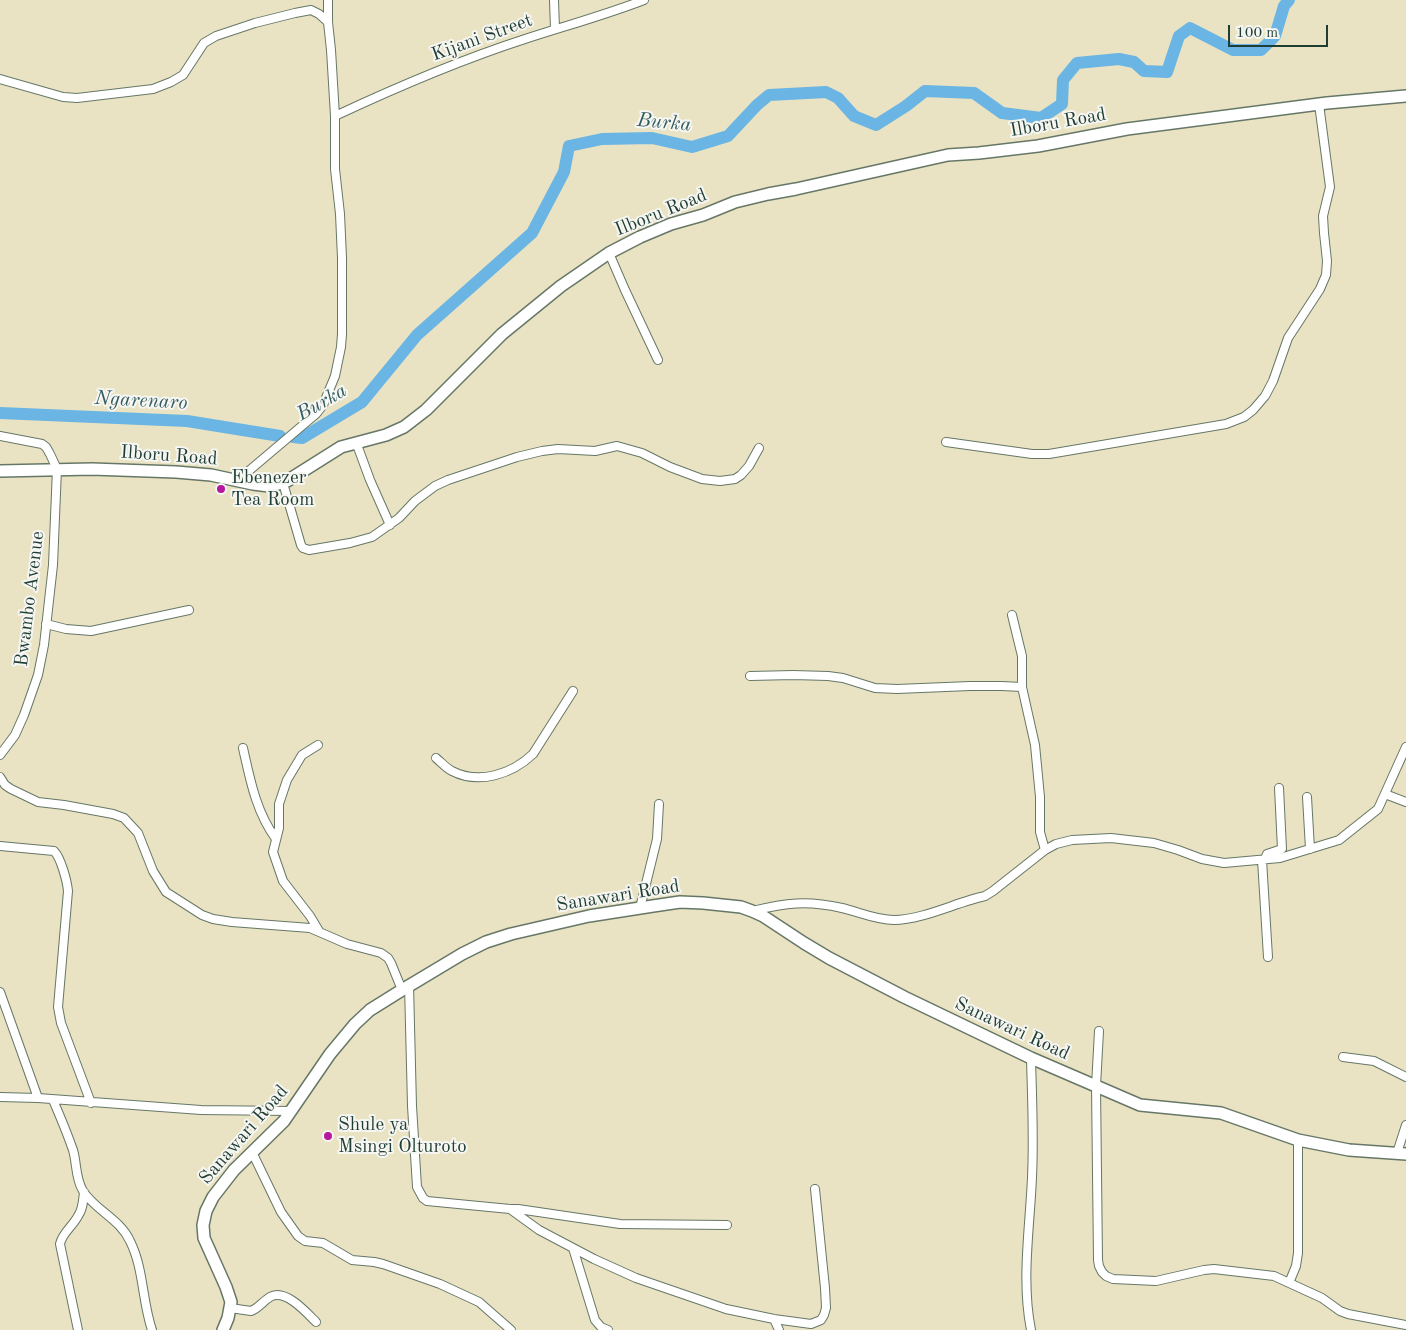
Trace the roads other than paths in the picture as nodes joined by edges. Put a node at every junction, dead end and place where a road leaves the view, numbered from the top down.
1 (328, 0) edge
2 (554, 0) edge
3 (644, 0) edge
4 (328, 22) junction
5 (555, 29) junction
6 (0, 79) edge
7 (1406, 96) edge
8 (1319, 104) junction
9 (335, 116) junction
10 (609, 253) junction
11 (658, 360) dead end
12 (0, 436) edge
13 (356, 442) junction
14 (946, 442) dead end
15 (759, 448) dead end
16 (57, 468) junction
17 (0, 470) edge
18 (238, 480) junction
19 (283, 483) junction
20 (390, 525) junction
21 (189, 610) dead end
22 (1012, 615) dead end
23 (46, 624) junction
24 (750, 676) dead end
25 (1022, 687) junction
26 (573, 691) dead end
27 (318, 745) dead end
28 (1406, 747) edge
29 (243, 748) dead end
30 (0, 755) edge
31 (436, 758) dead end
32 (0, 777) edge
33 (1279, 788) dead end
34 (1385, 794) junction
35 (1307, 797) dead end
36 (1406, 802) edge
37 (659, 804) dead end
38 (276, 839) junction
39 (0, 846) edge
40 (1310, 849) junction
41 (1045, 850) junction
42 (1264, 859) junction
43 (640, 908) junction
44 (752, 911) junction
45 (320, 933) junction
46 (1268, 956) dead end
47 (405, 987) junction
48 (0, 992) edge
49 (1099, 1031) dead end
50 (1343, 1057) dead end
51 (1031, 1058) junction
52 (1406, 1078) edge
53 (1096, 1086) junction
54 (0, 1097) edge
55 (38, 1098) junction
56 (53, 1100) junction
57 (91, 1103) junction
58 (291, 1111) junction
59 (1406, 1125) edge
60 (1298, 1140) junction
61 (252, 1152) junction
62 (1401, 1154) edge
63 (815, 1189) dead end
64 (84, 1192) junction
65 (510, 1209) junction
66 (727, 1225) dead end
67 (573, 1248) junction
68 (1289, 1283) junction
69 (230, 1308) junction
70 (774, 1320) junction
71 (316, 1322) dead end
72 (1406, 1325) edge
73 (78, 1330) edge
74 (152, 1330) edge
75 (223, 1330) edge
76 (511, 1330) edge
77 (608, 1330) edge
78 (779, 1330) edge
79 (1031, 1330) edge

1 - 4 street
2 - 5 street
3 - 5 street, Kijani Street
4 - 6 street
4 - 9 street
5 - 9 street, Kijani Street
7 - 8 street, Ilboru Road
8 - 10 street, Ilboru Road
8 - 14 street
9 - 18 street
10 - 11 street
10 - 13 street, Ilboru Road
12 - 16 street
13 - 19 street, Ilboru Road
13 - 20 street
15 - 20 street
16 - 17 street, Ilboru Road
16 - 18 street, Ilboru Road
16 - 23 street, Bwambo Avenue
18 - 19 street, Ilboru Road
19 - 20 street
21 - 23 street
22 - 25 street
23 - 30 street, Bwambo Avenue
24 - 25 street
25 - 41 street
26 - 31 street
27 - 38 street
28 - 34 street
29 - 38 street
32 - 45 street
33 - 42 street
34 - 36 street
34 - 40 street
35 - 40 street
37 - 43 street
38 - 45 street
39 - 57 street
40 - 42 street
41 - 42 street
41 - 44 street
42 - 46 street
43 - 44 street, Sanawari Road
43 - 47 street, Sanawari Road
44 - 51 street, Sanawari Road
45 - 47 street
47 - 58 street, Sanawari Road
47 - 65 street
48 - 55 street
49 - 53 street
50 - 52 street
51 - 53 street, Sanawari Road
51 - 79 street
53 - 60 street, Sanawari Road
53 - 68 street
54 - 55 street
55 - 56 street
56 - 57 street
56 - 64 street
57 - 58 street
58 - 61 street, Sanawari Road
59 - 62 street
60 - 62 street, Sanawari Road
60 - 68 street
61 - 69 street, Sanawari Road
61 - 76 street
63 - 70 street
64 - 73 street
64 - 74 street
65 - 66 street
65 - 67 street
67 - 70 street
67 - 77 street
68 - 72 street
69 - 71 street
69 - 75 street
70 - 78 street

